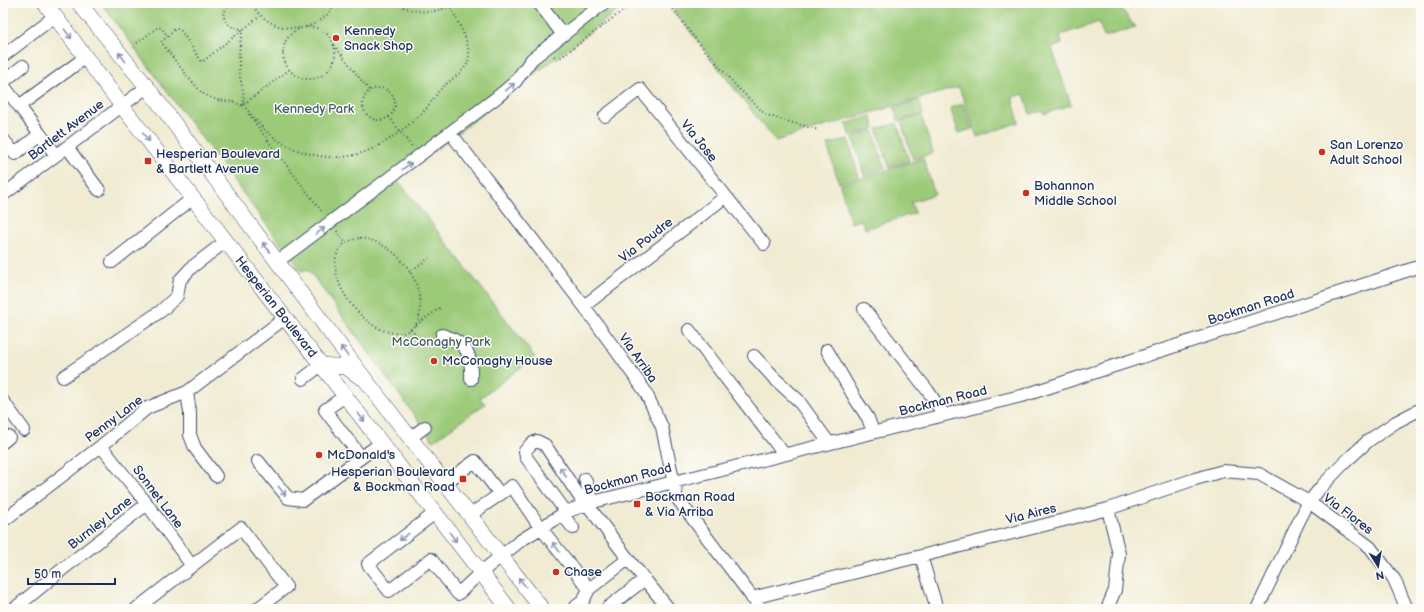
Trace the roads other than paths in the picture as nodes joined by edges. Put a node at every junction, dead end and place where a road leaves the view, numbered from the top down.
1 (45, 3) edge
2 (79, 3) edge
3 (539, 3) edge
4 (604, 3) edge
5 (55, 16) junction
6 (563, 35) junction
7 (3, 56) edge
8 (86, 57) junction
9 (23, 66) dead end
10 (3, 83) edge
11 (146, 87) junction
12 (19, 106) junction
13 (122, 106) junction
14 (605, 116) dead end
15 (40, 134) junction
16 (3, 138) edge
17 (456, 140) dead end
18 (67, 147) junction
19 (56, 155) junction
20 (99, 190) dead end
21 (3, 195) edge
22 (725, 196) junction
23 (193, 198) junction
24 (226, 241) junction
25 (764, 244) dead end
26 (112, 262) dead end
27 (277, 262) junction
28 (1421, 266) edge
29 (584, 306) junction
30 (864, 309) dead end
31 (285, 318) junction
32 (689, 330) dead end
33 (442, 335) dead end
34 (828, 350) dead end
35 (754, 356) dead end
36 (321, 365) junction
37 (63, 377) dead end
38 (302, 379) dead end
39 (471, 379) dead end
40 (367, 382) junction
41 (187, 392) junction
42 (345, 396) junction
43 (3, 401) edge
44 (1421, 409) edge
45 (944, 415) junction
46 (426, 427) dead end
47 (24, 430) dead end
48 (873, 432) junction
49 (410, 438) junction
50 (380, 443) junction
51 (829, 443) junction
52 (101, 446) junction
53 (784, 454) junction
54 (361, 457) junction
55 (258, 461) dead end
56 (216, 476) dead end
57 (586, 479) dead end
58 (673, 481) junction
59 (445, 483) junction
60 (500, 494) junction
61 (1310, 502) junction
62 (588, 503) junction
63 (147, 504) junction
64 (1108, 509) junction
65 (435, 513) junction
66 (564, 513) junction
67 (470, 515) junction
68 (3, 522) edge
69 (540, 527) junction
70 (572, 528) dead end
71 (501, 555) junction
72 (921, 556) junction
73 (628, 558) junction
74 (192, 566) junction
75 (480, 573) junction
76 (645, 579) junction
77 (589, 589) junction
78 (752, 598) junction
79 (611, 607) edge
80 (14, 609) edge
81 (136, 609) edge
82 (257, 609) edge
83 (509, 609) edge
84 (542, 609) edge
85 (573, 609) edge
86 (670, 609) edge
87 (761, 609) edge
88 (937, 609) edge
89 (1107, 609) edge
90 (1257, 609) edge
91 (1407, 609) edge

1 - 5 main road, Hesperian Boulevard
11 -> 2 main road, Hesperian Boulevard
3 - 6 street
4 - 6 street
5 - 7 street
5 -> 8 main road, Hesperian Boulevard
27 -> 6 street
8 - 12 street
8 - 13 main road, Hesperian Boulevard
9 - 10 street
10 - 12 street
11 - 13 street, Bartlett Avenue
27 -> 11 main road, Hesperian Boulevard
12 - 15 street
13 - 18 street, Bartlett Avenue
13 -> 23 main road, Hesperian Boulevard
14 - 22 street, Via Jose
15 - 16 street
15 - 19 street
17 - 29 street, Via Arriba
18 - 19 street, Bartlett Avenue
18 - 20 street
19 - 21 street, Bartlett Avenue
22 - 25 street, Via Jose
22 - 29 street, Via Poudre
23 - 24 main road, Hesperian Boulevard
23 - 26 street
24 - 31 main road, Hesperian Boulevard
24 - 37 street
40 -> 27 main road, Hesperian Boulevard
28 - 45 street, Bockman Road
29 - 58 street, Via Arriba
30 - 45 street
31 - 36 main road, Hesperian Boulevard
31 - 41 street, Penny Lane
32 - 53 street
33 - 39 street
34 - 48 street
35 - 51 street
36 - 38 street
36 - 40 main road
36 - 42 main road, Hesperian Boulevard
40 - 49 main road, Hesperian Boulevard
41 - 52 street, Penny Lane
41 - 56 street
42 -> 50 main road, Hesperian Boulevard
42 - 54 street
43 - 47 street
44 - 61 street
45 - 48 street, Bockman Road
46 - 49 street
48 - 51 street, Bockman Road
49 - 59 main road, Hesperian Boulevard
50 - 54 street
50 - 65 main road, Hesperian Boulevard
51 - 53 street, Bockman Road
52 - 63 street, Sonnet Lane
52 - 68 street, Penny Lane
53 - 58 street, Bockman Road
55 -> 54 street
57 - 62 street
58 - 62 street, Bockman Road
58 - 78 street, Via Arriba
59 - 60 street
59 - 67 main road, Hesperian Boulevard
60 - 67 street
60 - 69 street
61 - 64 street, Via Aires
61 - 90 street
61 - 91 street, Via Flores
62 - 66 street, Bockman Road
62 -> 66 street
62 - 73 street
63 - 74 street, Sonnet Lane
63 - 80 street, Burnley Lane
64 - 72 street, Via Aires
64 - 89 street
65 -> 75 main road, Hesperian Boulevard
65 -> 75 street, Bockman Road
66 - 69 street, Bockman Road
66 - 70 street
67 - 71 main road, Hesperian Boulevard
69 - 71 street, Bockman Road
77 -> 69 street
71 - 75 street, Bockman Road
84 -> 71 main road, Hesperian Boulevard
72 - 78 street, Via Aires
72 - 88 street
73 - 76 street
73 - 77 street
74 - 81 street
74 - 82 street
75 - 83 main road, Hesperian Boulevard
76 - 79 street
76 - 86 street
77 - 85 street
78 - 87 street, Via Arriba

